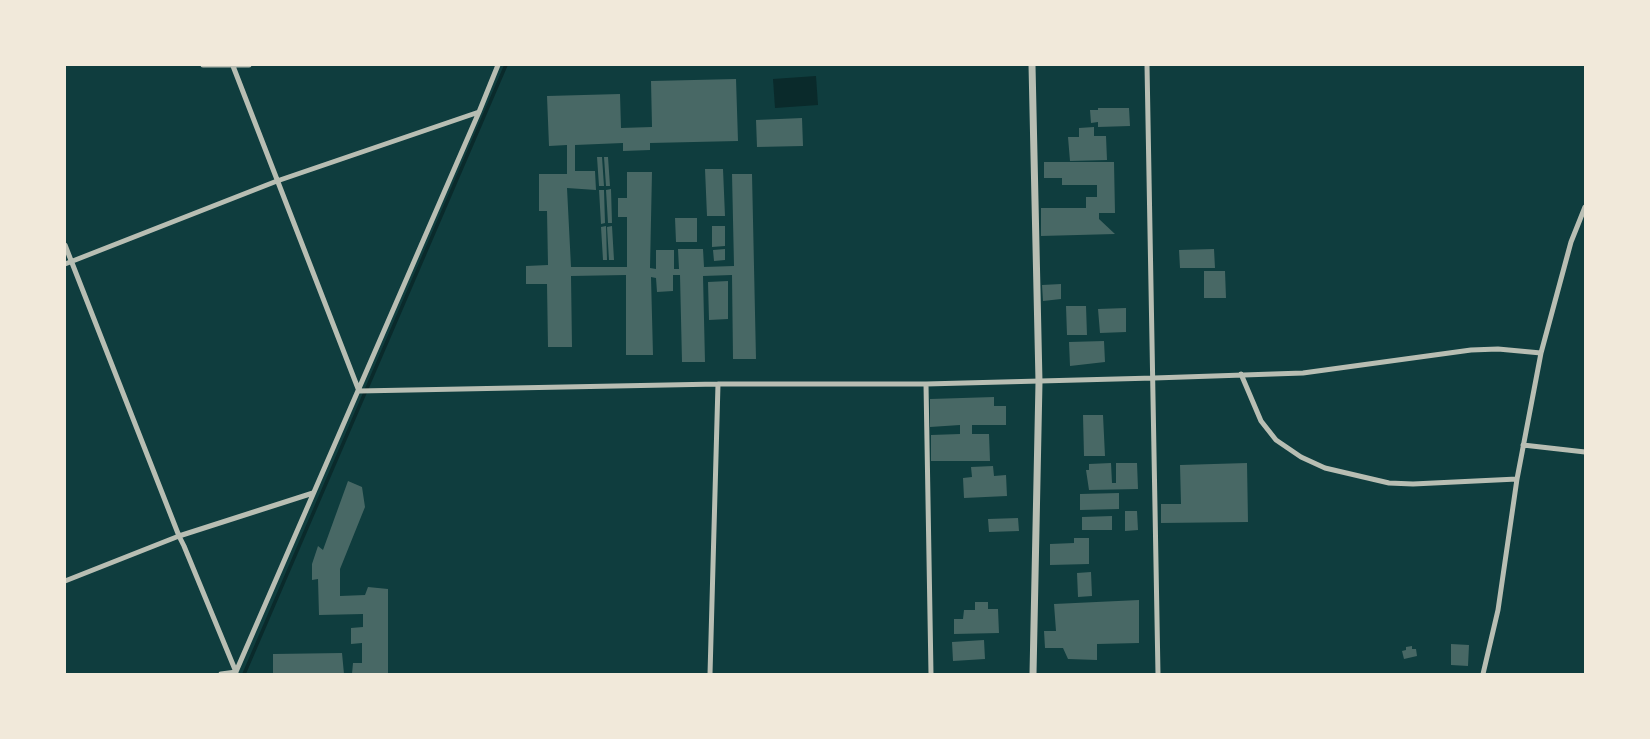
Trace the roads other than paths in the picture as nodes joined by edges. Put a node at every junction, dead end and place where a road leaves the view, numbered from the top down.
1 (202, 65) edge
2 (233, 65) edge
3 (249, 65) edge
4 (498, 65) edge
5 (1032, 65) edge
6 (1147, 65) edge
7 (479, 112) junction
8 (277, 181) junction
9 (1585, 206) edge
10 (65, 245) edge
11 (68, 262) edge
12 (1541, 353) junction
13 (1241, 374) junction
14 (1154, 379) junction
15 (1040, 382) junction
16 (718, 384) junction
17 (926, 384) junction
18 (359, 391) junction
19 (1523, 445) junction
20 (1585, 452) edge
21 (1517, 479) junction
22 (313, 493) junction
23 (178, 536) junction
24 (65, 581) edge
25 (235, 673) edge
26 (221, 674) edge
27 (710, 674) edge
28 (931, 674) edge
29 (1033, 674) edge
30 (1158, 674) edge
31 (1483, 674) edge

1 - 2 street
2 - 3 street
2 - 8 street
4 - 7 street
5 - 15 street
6 - 14 street
7 - 8 street
7 - 18 street
8 - 11 street
8 - 18 street
9 - 12 street
10 - 11 street
11 - 23 street
12 - 13 street
12 - 19 street
13 - 14 street
13 - 21 street
14 - 15 street
14 - 30 street
15 - 17 street
15 - 29 street
16 - 17 street
16 - 18 street
16 - 27 street
17 - 28 street
18 - 22 street
19 - 20 street
19 - 21 street
21 - 31 street
22 - 23 street
22 - 25 street
23 - 24 street
23 - 25 street
25 - 26 street

